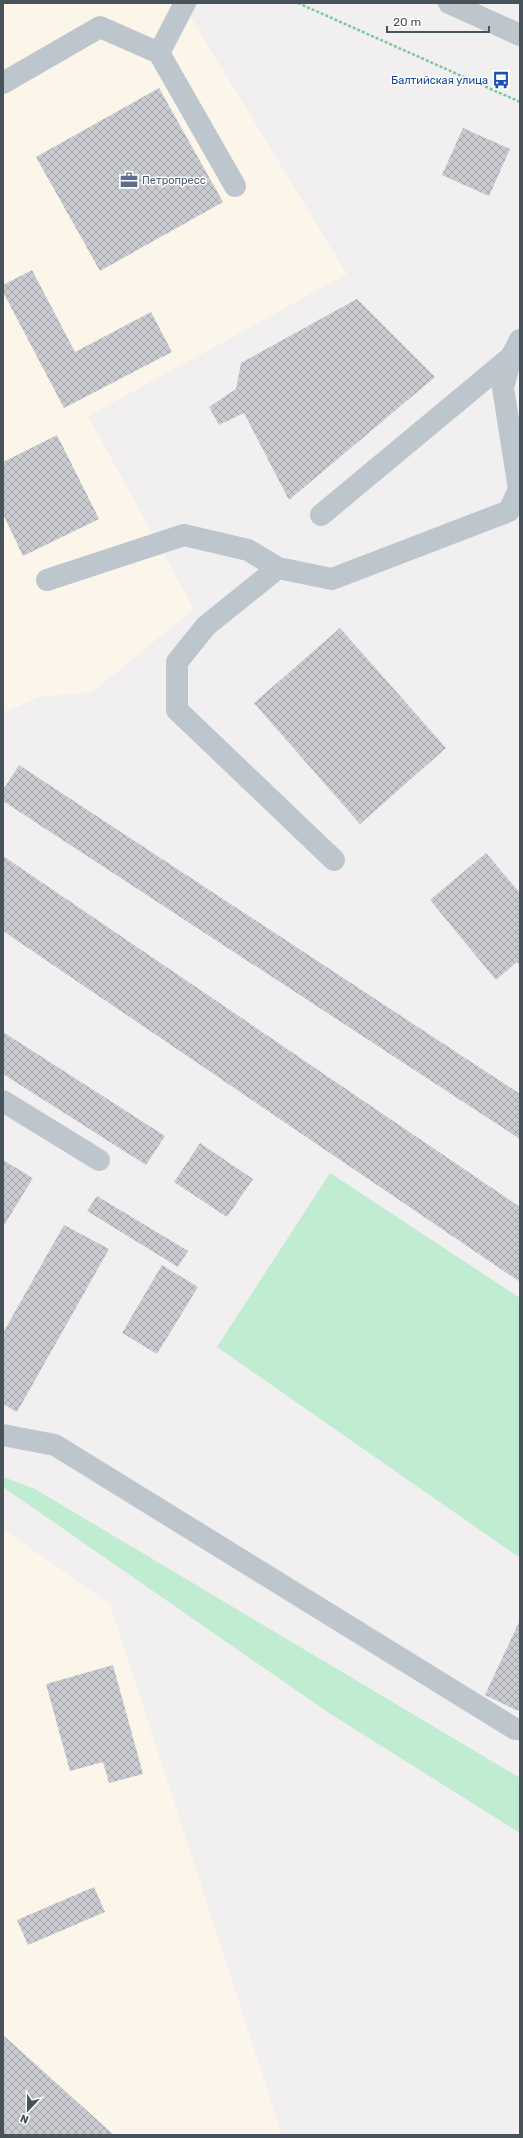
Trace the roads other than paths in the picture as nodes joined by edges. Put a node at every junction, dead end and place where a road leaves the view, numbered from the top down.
1 (185, 3) edge
2 (449, 3) edge
3 (520, 35) edge
4 (159, 53) junction
5 (3, 83) edge
6 (236, 186) dead end
7 (516, 348) edge
8 (519, 489) edge
9 (321, 515) dead end
10 (278, 568) junction
11 (47, 580) dead end
12 (334, 860) dead end
13 (3, 1101) edge
14 (99, 1160) dead end
15 (3, 1435) edge
16 (520, 1729) edge

1 - 4 street
2 - 3 street
4 - 5 street
4 - 6 street
7 - 8 street
7 - 9 street
8 - 10 street
10 - 11 street
10 - 12 street
13 - 14 street
15 - 16 street

